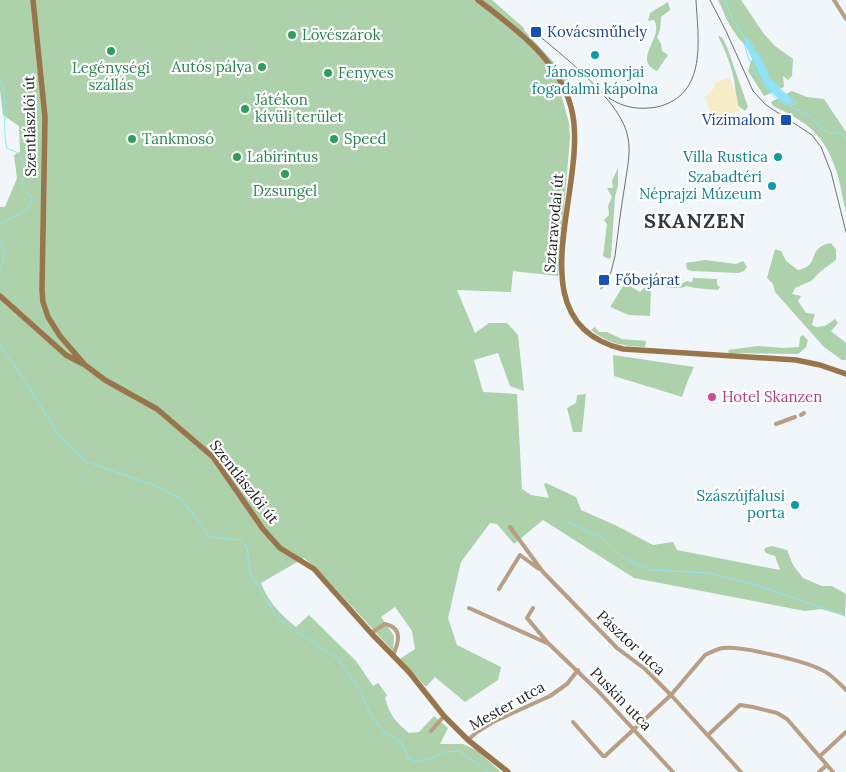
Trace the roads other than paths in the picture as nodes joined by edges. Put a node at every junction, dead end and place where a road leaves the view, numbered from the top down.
1 (33, 0) edge
2 (478, 0) edge
3 (834, 0) edge
4 (846, 19) edge
5 (0, 296) edge
6 (85, 365) junction
7 (846, 374) edge
8 (795, 417) dead end
9 (776, 424) dead end
10 (510, 526) dead end
11 (543, 572) junction
12 (499, 590) dead end
13 (469, 608) dead end
14 (533, 608) dead end
15 (371, 633) junction
16 (549, 644) junction
17 (393, 655) junction
18 (578, 670) junction
19 (846, 690) edge
20 (671, 695) junction
21 (444, 716) junction
22 (573, 722) dead end
23 (634, 729) junction
24 (430, 731) dead end
25 (846, 732) edge
26 (708, 734) junction
27 (468, 740) junction
28 (820, 756) junction
29 (827, 764) junction
30 (508, 772) edge
31 (674, 772) edge
32 (741, 772) edge
33 (819, 772) edge
34 (833, 772) edge

1 - 6 main road, Szentlászlói út
2 - 7 main road, Sztaravodai út
3 - 4 street
5 - 6 main road
6 - 15 main road, Szentlászlói út
8 - 9 street
10 - 11 street, Pásztor utca
11 - 12 street
11 - 20 street, Pásztor utca
13 - 16 street, Puskin utca
14 - 16 street, Puskin utca
15 - 17 main road, Szentlászlói út
15 - 17 street
16 - 18 street, Puskin utca
17 - 21 main road, Szentlászlói út
18 - 23 street, Puskin utca
18 - 27 street, Mester utca
19 - 20 street
20 - 23 street
20 - 26 street, Pásztor utca
21 - 24 street
21 - 27 main road, Szentlászlói út
22 - 23 street
23 - 31 street, Puskin utca
25 - 28 street
26 - 28 street
26 - 32 street, Pásztor utca
27 - 30 main road, Szentlászlói út
28 - 29 street
29 - 33 street
29 - 34 street

